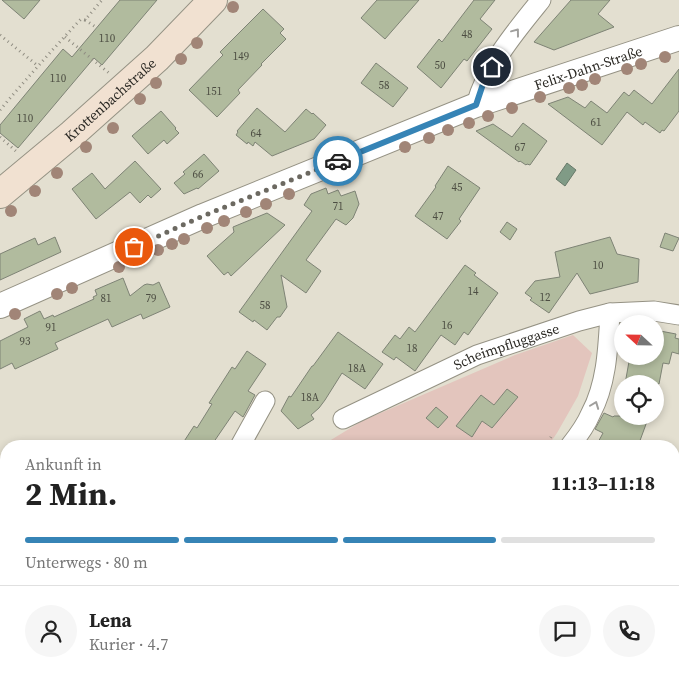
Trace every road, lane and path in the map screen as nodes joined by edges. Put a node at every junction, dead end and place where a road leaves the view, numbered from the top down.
1 (102, 0) edge
2 (214, 0) edge
3 (541, 0) edge
4 (86, 20) junction
5 (97, 28) dead end
6 (0, 35) edge
7 (65, 37) junction
8 (679, 38) edge
9 (38, 66) junction
10 (125, 86) junction
11 (476, 105) junction
12 (0, 110) edge
13 (0, 194) edge
14 (0, 306) edge
15 (610, 313) junction
16 (679, 315) edge
17 (265, 401) dead end
18 (343, 419) dead end
19 (551, 437) dead end
20 (243, 440) edge
21 (549, 440) edge
22 (574, 440) edge

1 - 4 path
2 - 10 main road, Krottenbachstraße
11 -> 3 street
4 - 5 path
4 - 7 path
6 - 9 path
7 - 9 path
7 - 10 path
8 - 11 street, Felix-Dahn-Straße
9 - 12 path
10 - 13 main road, Krottenbachstraße
11 - 14 street, Felix-Dahn-Straße
15 - 16 street, Scheimpfluggasse
15 - 18 street, Scheimpfluggasse
22 -> 15 street
17 - 20 street
19 - 21 path

